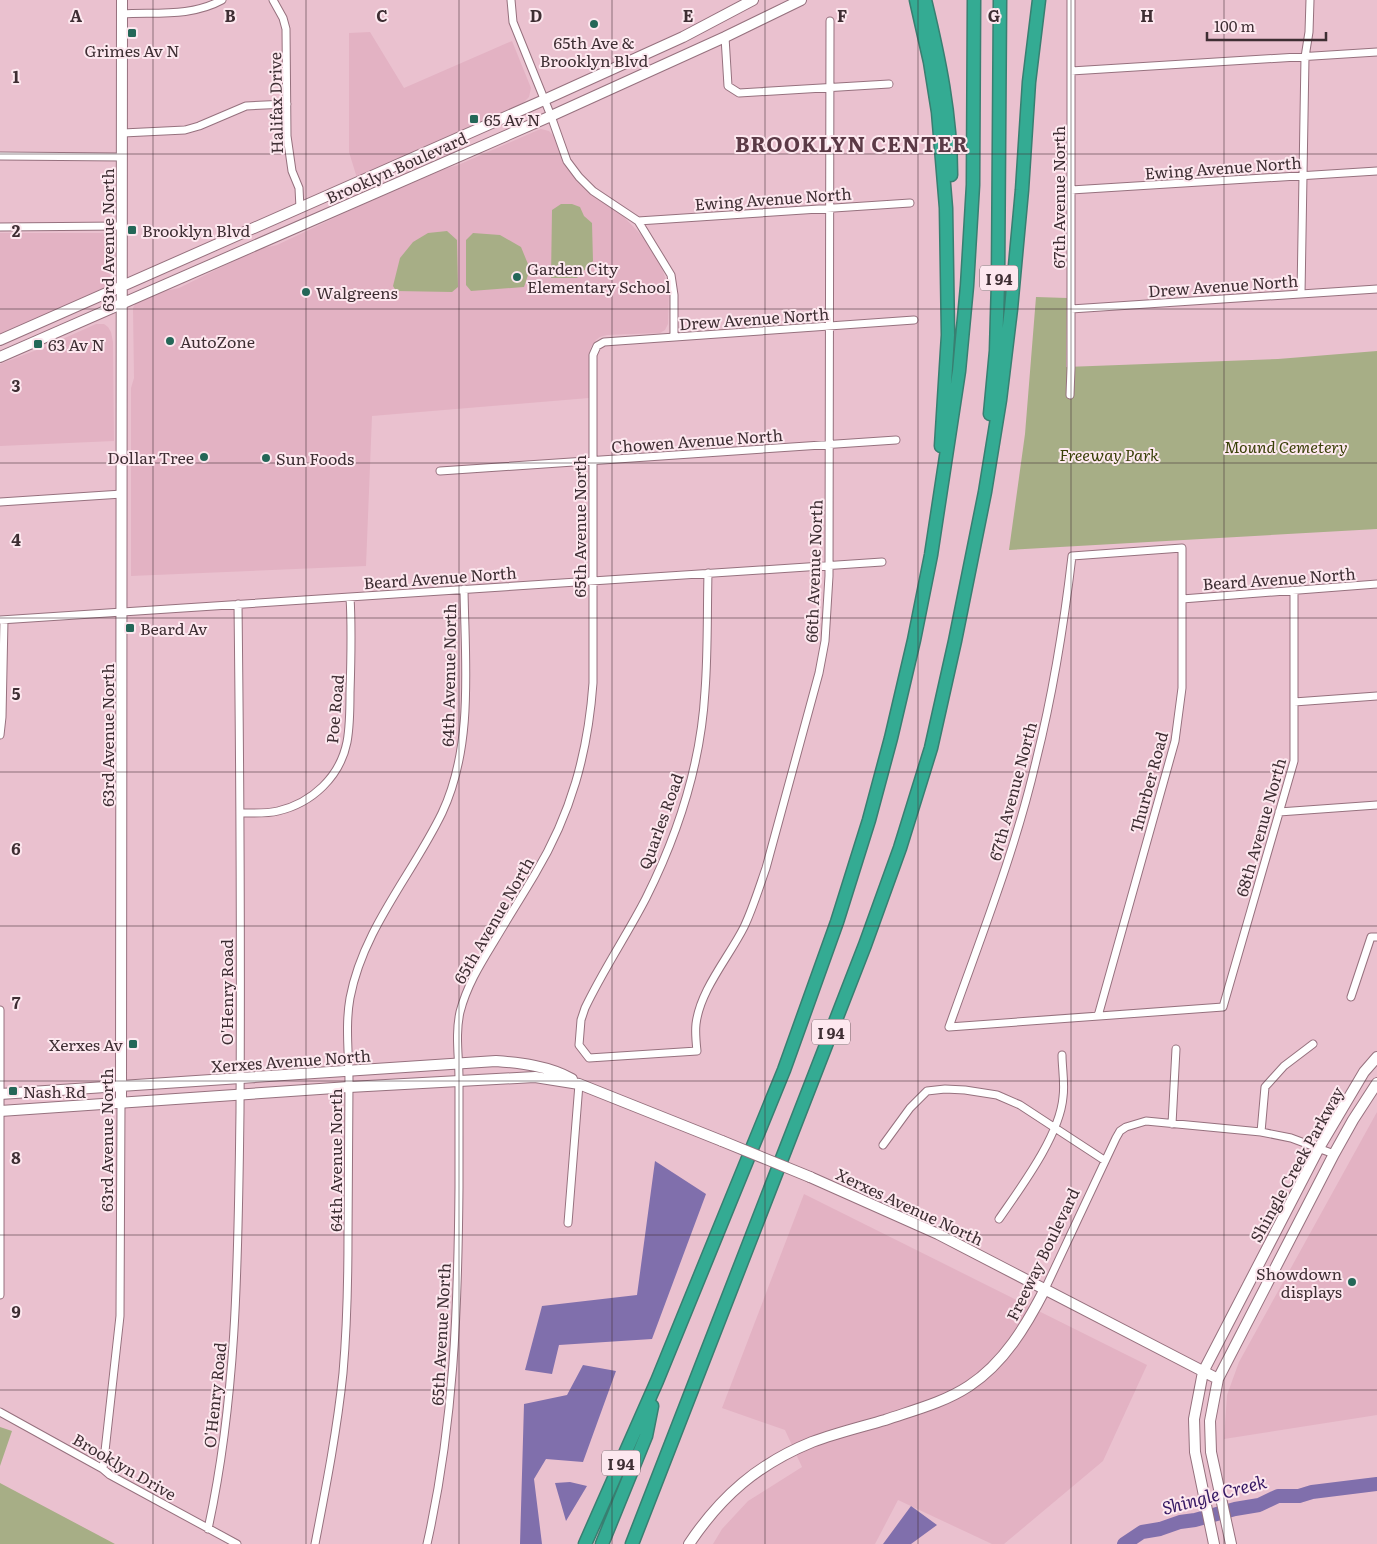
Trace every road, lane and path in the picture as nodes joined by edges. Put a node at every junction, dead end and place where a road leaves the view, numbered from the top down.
1 (122, 0) edge
2 (222, 0) edge
3 (272, 0) edge
4 (511, 0) edge
5 (754, 0) edge
6 (801, 0) edge
7 (908, 0) edge
8 (916, 0) edge
9 (925, 0) edge
10 (974, 0) edge
11 (1000, 0) edge
12 (1039, 0) edge
13 (1071, 0) edge
14 (1310, 0) edge
15 (122, 14) junction
16 (830, 21) dead end
17 (922, 27) junction
18 (725, 37) junction
19 (1377, 52) edge
20 (1305, 57) junction
21 (1071, 71) junction
22 (889, 84) dead end
23 (830, 88) junction
24 (544, 100) junction
25 (288, 104) junction
26 (550, 116) junction
27 (123, 133) junction
28 (0, 156) edge
29 (122, 157) junction
30 (1377, 171) edge
31 (1304, 175) junction
32 (1071, 190) junction
33 (910, 203) dead end
34 (300, 208) junction
35 (830, 208) junction
36 (946, 208) junction
37 (638, 221) junction
38 (122, 226) junction
39 (0, 227) edge
40 (122, 286) junction
41 (1377, 289) edge
42 (1301, 294) junction
43 (121, 303) junction
44 (1071, 309) junction
45 (914, 320) dead end
46 (830, 327) junction
47 (674, 337) junction
48 (0, 340) edge
49 (597, 346) joint
50 (0, 357) edge
51 (1070, 395) dead end
52 (896, 440) dead end
53 (829, 445) junction
54 (593, 462) junction
55 (440, 471) dead end
56 (122, 494) junction
57 (0, 502) edge
58 (935, 529) junction
59 (1182, 548) joint
60 (972, 555) junction
61 (882, 562) dead end
62 (829, 565) junction
63 (708, 573) junction
64 (594, 580) junction
65 (1377, 584) edge
66 (464, 589) junction
67 (1294, 591) junction
68 (350, 597) junction
69 (1182, 598) junction
70 (238, 604) junction
71 (122, 612) junction
72 (2, 620) edge
73 (1377, 696) edge
74 (1294, 702) junction
75 (0, 735) edge
76 (1377, 804) edge
77 (1279, 812) junction
78 (240, 813) junction
79 (1377, 937) edge
80 (1352, 997) dead end
81 (0, 1010) edge
82 (1098, 1016) junction
83 (1313, 1044) dead end
84 (1176, 1049) dead end
85 (1062, 1054) dead end
86 (1377, 1057) edge
87 (589, 1058) joint
88 (459, 1064) junction
89 (349, 1072) junction
90 (240, 1079) junction
91 (459, 1080) junction
92 (1377, 1083) edge
93 (579, 1084) junction
94 (121, 1087) junction
95 (349, 1087) junction
96 (0, 1094) edge
97 (240, 1094) junction
98 (121, 1102) junction
99 (1, 1111) edge
100 (1172, 1124) junction
101 (1056, 1128) junction
102 (1261, 1132) junction
103 (883, 1145) dead end
104 (1319, 1148) junction
105 (1334, 1154) junction
106 (1104, 1160) junction
107 (999, 1219) dead end
108 (568, 1223) dead end
109 (1044, 1289) junction
110 (0, 1295) edge
111 (1203, 1372) junction
112 (1218, 1380) junction
113 (657, 1381) junction
114 (0, 1412) edge
115 (103, 1469) junction
116 (208, 1528) junction
117 (1213, 1539) edge
118 (237, 1544) edge
119 (315, 1544) edge
120 (427, 1544) edge
121 (585, 1544) edge
122 (602, 1544) edge
123 (633, 1544) edge
124 (689, 1544) edge
125 (1231, 1544) edge

1 - 15 street, 63rd Avenue North
2 - 15 street
3 - 25 street, Halifax Drive
4 - 24 street
5 - 24 street, Brooklyn Boulevard
6 - 18 street, Brooklyn Boulevard
7 - 17 highway
8 - 17 highway
9 - 36 highway
10 - 58 highway, I 94
11 - 60 highway, I 94
12 - 60 highway
13 - 21 street, 67th Avenue North
14 - 20 street
15 - 27 street, 63rd Avenue North
16 - 23 street, 66th Avenue North
17 - 36 highway
18 - 23 street
18 - 26 street, Brooklyn Boulevard
19 - 20 street
20 - 21 street
20 - 31 street
21 - 32 street, 67th Avenue North
22 - 23 street
23 - 35 street, 66th Avenue North
24 - 26 street
24 - 34 street, Brooklyn Boulevard
25 - 27 street
25 - 34 street, Halifax Drive
26 - 37 street
26 - 43 street, Brooklyn Boulevard
27 - 29 street, 63rd Avenue North
28 - 29 street
29 - 38 street, 63rd Avenue North
30 - 31 street, Ewing Avenue North
31 - 32 street, Ewing Avenue North
31 - 42 street
32 - 44 street, 67th Avenue North
33 - 35 street, Ewing Avenue North
34 - 40 street, Brooklyn Boulevard
35 - 37 street, Ewing Avenue North
35 - 46 street, 66th Avenue North
36 - 58 highway
37 - 47 street
38 - 39 street
38 - 40 street, 63rd Avenue North
40 - 43 street, 63rd Avenue North
40 - 48 street, Brooklyn Boulevard
41 - 42 street, Drew Avenue North
42 - 44 street, Drew Avenue North
43 - 50 street, Brooklyn Boulevard
43 - 56 street, 63rd Avenue North
44 - 51 street, 67th Avenue North
45 - 46 street, Drew Avenue North
46 - 47 street, Drew Avenue North
46 - 53 street, 66th Avenue North
47 - 49 street, Drew Avenue North
49 - 54 street, 65th Avenue North
52 - 53 street, Chowen Avenue North
53 - 54 street, Chowen Avenue North
53 - 62 street, 66th Avenue North
54 - 55 street, Chowen Avenue North
54 - 64 street, 65th Avenue North
56 - 57 street
56 - 71 street, 63rd Avenue North
58 - 113 highway, I 94
59 - 69 street, Thurber Road
59 - 82 street, 67th Avenue North
60 - 123 highway, I 94
61 - 62 street, Beard Avenue North
62 - 63 street, Beard Avenue North
62 - 87 street, 66th Avenue North
63 - 64 street, Beard Avenue North
63 - 87 street, Quarles Road
64 - 66 street, Beard Avenue North
64 - 88 street, 65th Avenue North
65 - 67 street, Beard Avenue North
66 - 68 street, Beard Avenue North
66 - 89 street, 64th Avenue North
67 - 69 street, Beard Avenue North
67 - 74 street, 68th Avenue North
68 - 70 street, Beard Avenue North
68 - 78 street, Poe Road
69 - 82 street, Thurber Road
70 - 71 street, Beard Avenue North
70 - 78 street, O'Henry Road
71 - 72 street, Beard Avenue North
71 - 94 street, 63rd Avenue North
72 - 75 street
73 - 74 street
74 - 77 street, 68th Avenue North
76 - 77 street
77 - 82 street, 68th Avenue North
78 - 90 street, O'Henry Road
79 - 80 street
81 - 96 street
83 - 102 street
84 - 100 street
85 - 101 street
86 - 104 street, Shingle Creek Parkway
88 - 89 street, Xerxes Avenue North
88 - 91 street, 65th Avenue North
88 - 93 street, Xerxes Avenue North
89 - 90 street, Xerxes Avenue North
89 - 95 street, 64th Avenue North
90 - 94 street, Xerxes Avenue North
90 - 97 street, O'Henry Road
91 - 93 street, Xerxes Avenue North
91 - 95 street, Xerxes Avenue North
91 - 120 street, 65th Avenue North
92 - 105 street, Shingle Creek Parkway
93 - 108 street
93 - 109 street, Xerxes Avenue North, bridge
94 - 96 street, Xerxes Avenue North
94 - 98 street, 63rd Avenue North
95 - 97 street, Xerxes Avenue North
95 - 119 street, 64th Avenue North
96 - 99 street
97 - 98 street, Xerxes Avenue North
97 - 116 street, O'Henry Road
98 - 99 street, Xerxes Avenue North
98 - 115 street, 63rd Avenue North
99 - 110 street
100 - 102 street, Freeway Boulevard
100 - 106 street, Freeway Boulevard
101 - 103 street
101 - 106 street
101 - 107 street
102 - 104 street, Freeway Boulevard
104 - 105 street, Freeway Boulevard
104 - 111 street, Shingle Creek Parkway
105 - 112 street, Shingle Creek Parkway
106 - 109 street, Freeway Boulevard
109 - 111 street, Xerxes Avenue North
109 - 124 street, Freeway Boulevard
111 - 112 street, Xerxes Avenue North
111 - 117 street, Shingle Creek Parkway
112 - 125 street, Shingle Creek Parkway
113 - 121 highway, I 94
113 - 122 highway
114 - 115 street, Brooklyn Drive
115 - 116 street, Brooklyn Drive
116 - 118 street, Brooklyn Drive

